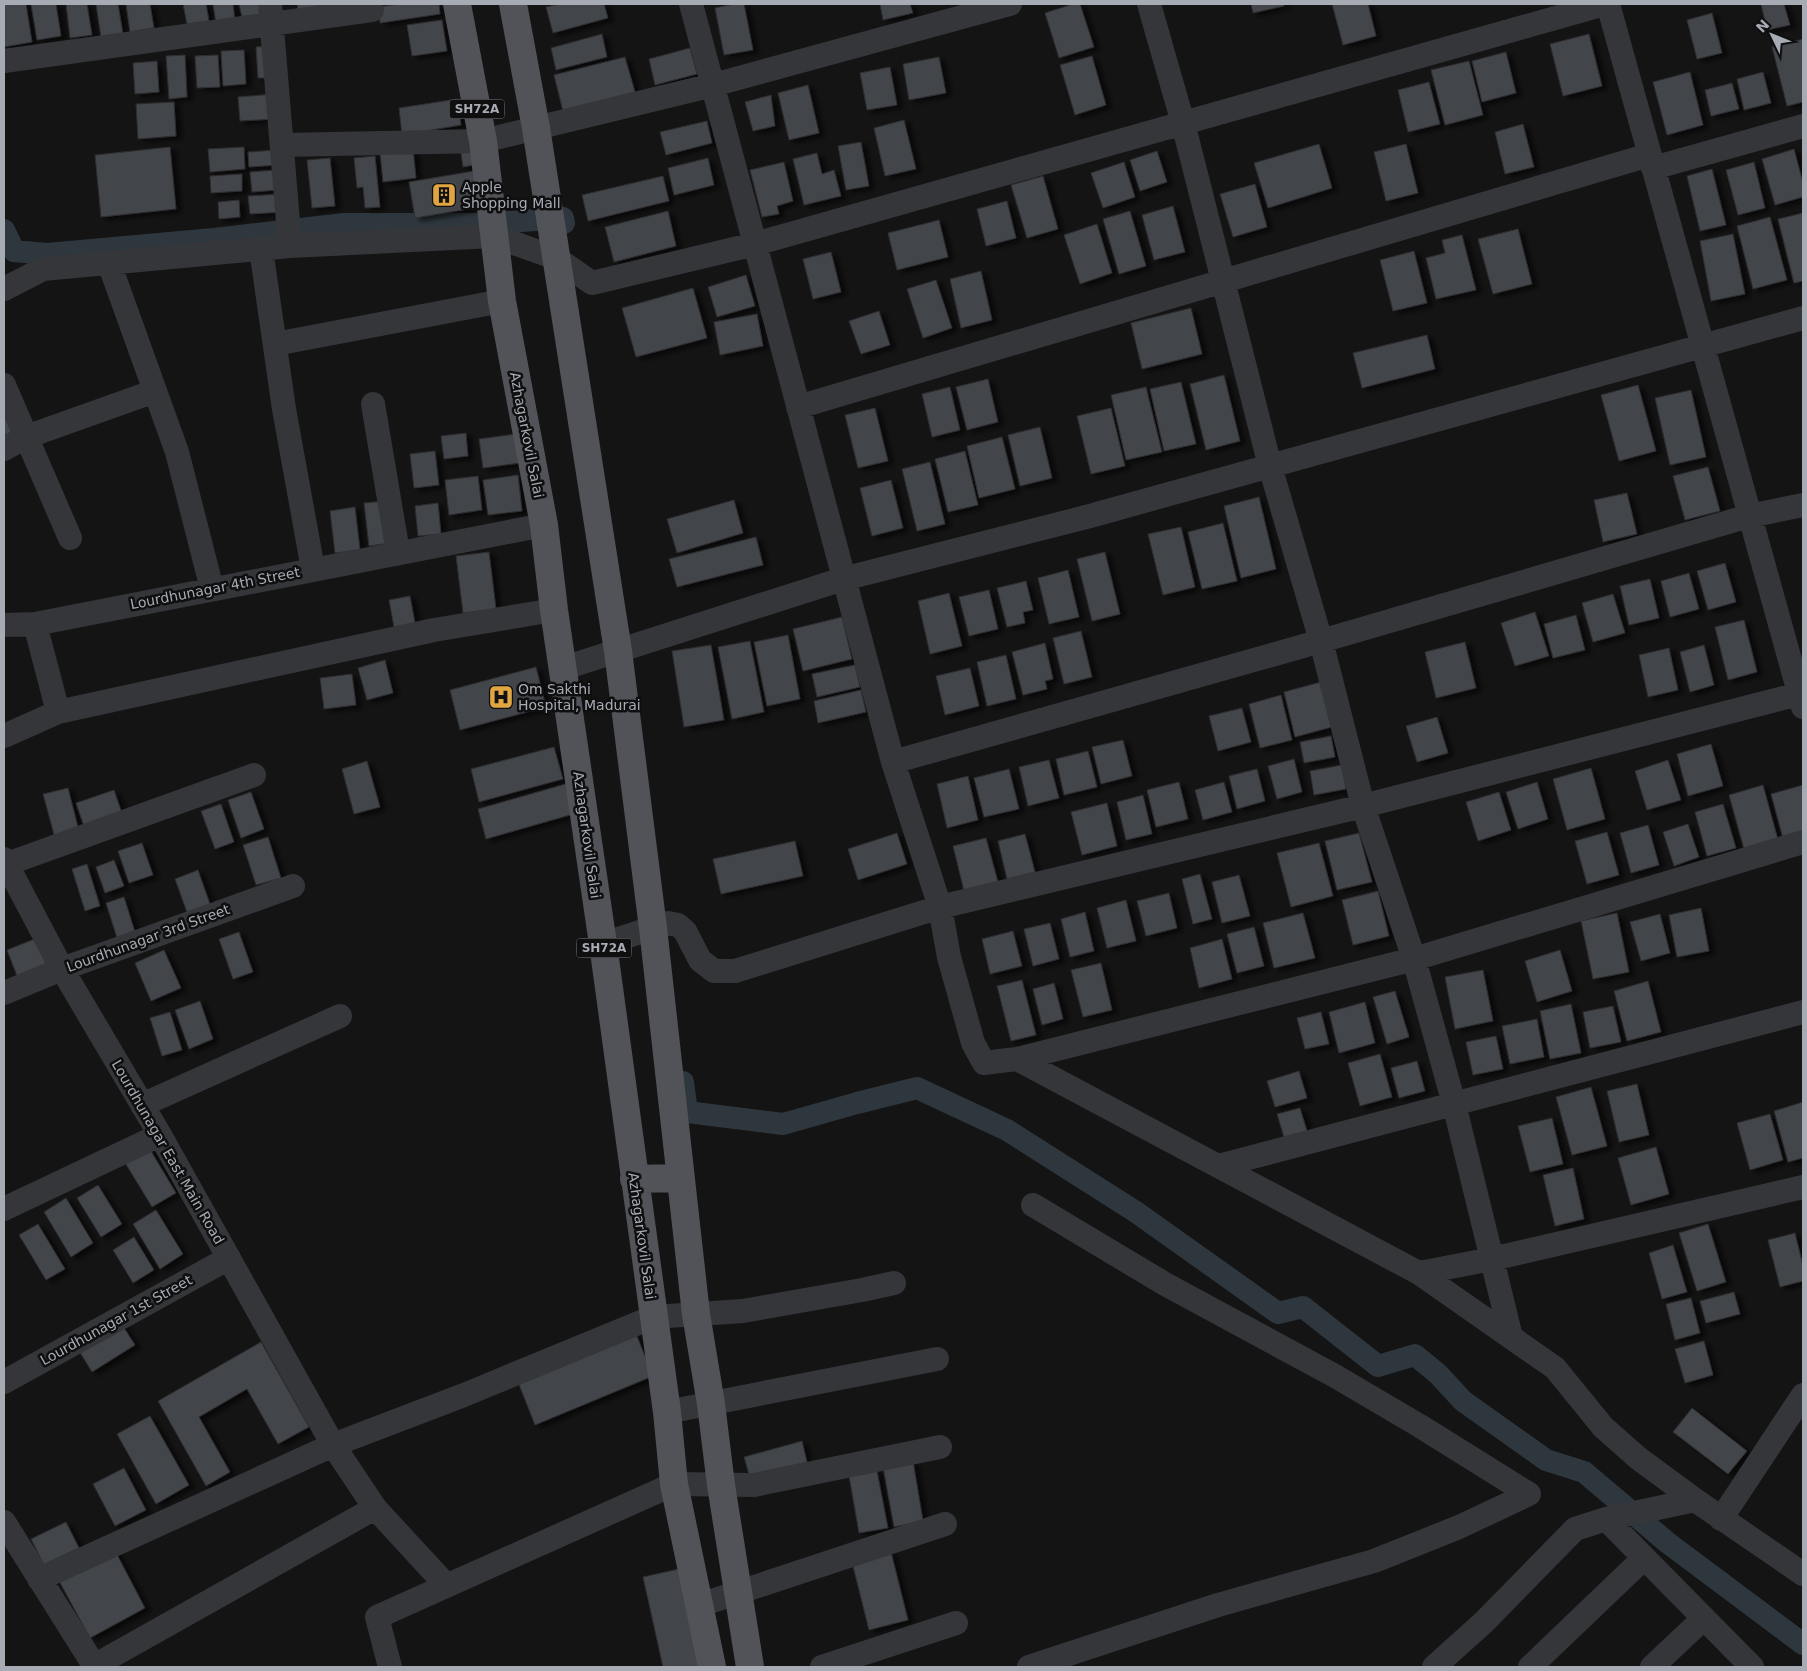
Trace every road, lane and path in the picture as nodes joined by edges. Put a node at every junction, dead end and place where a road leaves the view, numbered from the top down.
1 (457, 4) edge
2 (514, 4) edge
3 (691, 4) edge
4 (1010, 4) edge
5 (1149, 4) edge
6 (1606, 4) edge
7 (372, 10) dead end
8 (271, 14) edge
9 (4, 61) edge
10 (713, 86) junction
11 (1183, 123) junction
12 (1803, 126) edge
13 (536, 128) junction
14 (483, 141) junction
15 (282, 145) junction
16 (1651, 161) junction
17 (493, 227) junction
18 (289, 236) junction
19 (755, 244) junction
20 (261, 249) junction
21 (557, 259) junction
22 (109, 263) junction
23 (6, 281) edge
24 (1223, 281) junction
25 (502, 301) junction
26 (1803, 318) edge
27 (275, 344) junction
28 (1702, 347) junction
29 (4, 385) edge
30 (155, 391) junction
31 (373, 404) dead end
32 (798, 407) junction
33 (26, 437) junction
34 (4, 449) edge
35 (1270, 466) junction
36 (1803, 505) edge
37 (1749, 516) junction
38 (544, 525) junction
39 (70, 538) dead end
40 (398, 552) junction
41 (313, 569) junction
42 (843, 578) junction
43 (212, 589) junction
44 (554, 610) junction
45 (35, 624) junction
46 (4, 625) edge
47 (1322, 641) junction
48 (623, 649) junction
49 (564, 668) junction
50 (1802, 698) edge
51 (58, 712) junction
52 (4, 736) edge
53 (893, 762) junction
54 (254, 775) dead end
55 (1363, 806) junction
56 (1803, 842) edge
57 (5, 863) edge
58 (293, 886) dead end
59 (940, 908) junction
60 (660, 926) junction
61 (603, 944) junction
62 (1414, 959) junction
63 (62, 969) junction
64 (4, 994) edge
65 (1803, 1012) edge
66 (340, 1016) dead end
67 (1017, 1059) junction
68 (1454, 1104) junction
69 (142, 1105) junction
70 (160, 1135) junction
71 (1218, 1166) junction
72 (680, 1178) junction
73 (634, 1179) junction
74 (1803, 1187) edge
75 (1033, 1205) dead end
76 (4, 1209) edge
77 (229, 1258) junction
78 (1492, 1259) junction
79 (1419, 1274) junction
80 (894, 1283) dead end
81 (696, 1314) junction
82 (653, 1317) junction
83 (1511, 1337) junction
84 (937, 1359) dead end
85 (4, 1382) edge
86 (1803, 1395) edge
87 (712, 1404) junction
88 (667, 1412) junction
89 (332, 1445) junction
90 (940, 1447) dead end
91 (674, 1484) junction
92 (721, 1484) junction
93 (1695, 1500) junction
94 (375, 1508) junction
95 (1615, 1517) junction
96 (1721, 1518) junction
97 (4, 1522) edge
98 (946, 1524) dead end
99 (1644, 1558) junction
100 (1803, 1574) edge
101 (39, 1579) junction
102 (446, 1585) junction
103 (738, 1593) junction
104 (700, 1605) junction
105 (1704, 1618) junction
106 (956, 1623) dead end
107 (95, 1667) edge
108 (390, 1667) edge
109 (712, 1667) edge
110 (750, 1667) edge
111 (822, 1667) edge
112 (1029, 1667) edge
113 (1434, 1667) edge
114 (1530, 1667) edge
115 (1652, 1667) edge
116 (1752, 1667) edge

1 - 14 main road, Azhagarkovil Salai / SH72A
2 - 13 main road
3 - 10 street
4 - 10 street
5 - 11 street
6 - 11 street
6 - 16 street
7 - 8 street
8 - 9 street
8 - 15 street
10 - 13 street
10 - 19 street
11 - 19 street
11 - 24 street
12 - 16 street
13 - 14 street
13 - 21 main road
14 - 15 street
14 - 17 main road, Azhagarkovil Salai / SH72A
15 - 18 street
16 - 24 street
16 - 28 street
17 - 18 street
17 - 21 street
17 - 25 main road, Azhagarkovil Salai / SH72A
18 - 20 street
19 - 21 street
19 - 32 street
20 - 22 street
20 - 27 street
21 - 48 main road
22 - 23 street
22 - 30 street
24 - 32 street
24 - 35 street
25 - 27 street
25 - 38 main road, Azhagarkovil Salai / SH72A
26 - 28 street
27 - 41 street
28 - 35 street
28 - 37 street
29 - 33 street
30 - 33 street
30 - 43 street
31 - 40 street
32 - 42 street
33 - 34 street
33 - 39 street
35 - 42 street
35 - 47 street
36 - 37 street
37 - 47 street
37 - 50 street
38 - 40 street, Lourdhunagar 4th Street
38 - 44 main road, Azhagarkovil Salai / SH72A
40 - 41 street, Lourdhunagar 4th Street
41 - 43 street, Lourdhunagar 4th Street
42 - 48 street
42 - 53 street
43 - 45 street, Lourdhunagar 4th Street
44 - 49 main road, Azhagarkovil Salai / SH72A
44 - 51 street
45 - 46 street, Lourdhunagar 4th Street
45 - 51 street
47 - 53 street
47 - 55 street
48 - 49 street
48 - 60 main road
49 - 61 main road, Azhagarkovil Salai / SH72A
50 - 55 street
51 - 52 street
53 - 59 street
54 - 57 street
55 - 59 street
55 - 62 street
56 - 62 street
57 - 63 street, Lourdhunagar East Main Road
58 - 63 street, Lourdhunagar 3rd Street
59 - 60 street
59 - 67 street
60 - 61 street
60 - 72 main road
61 - 73 main road, Azhagarkovil Salai / SH72A
62 - 67 street
62 - 68 street
63 - 64 street, Lourdhunagar 3rd Street
63 - 69 street, Lourdhunagar East Main Road
65 - 68 street
66 - 69 street
67 - 71 street
68 - 71 street
68 - 78 street
69 - 70 street, Lourdhunagar East Main Road
70 - 76 street
70 - 77 street, Lourdhunagar East Main Road
71 - 79 street
72 - 73 main road
72 - 81 main road
73 - 82 main road, Azhagarkovil Salai / SH72A
74 - 78 street
75 - 112 street
77 - 85 street, Lourdhunagar 1st Street
77 - 89 street, Lourdhunagar East Main Road
78 - 79 street
78 - 83 street
79 - 83 street
80 - 81 street
81 - 82 street
81 - 87 main road
82 - 88 main road, Azhagarkovil Salai / SH72A
82 - 89 street
83 - 93 street
84 - 87 street
86 - 96 street
87 - 88 street
87 - 92 main road
88 - 91 main road, Azhagarkovil Salai / SH72A
89 - 94 street, Lourdhunagar East Main Road
89 - 101 street
90 - 92 street
91 - 92 street
91 - 102 street
91 - 104 main road, Azhagarkovil Salai / SH72A
92 - 103 main road
93 - 95 street
93 - 96 street
94 - 102 street, Lourdhunagar East Main Road
94 - 107 street
95 - 99 street
95 - 113 street
96 - 100 street
97 - 101 street
98 - 103 street
99 - 105 street
99 - 114 street
101 - 107 street
102 - 108 street
103 - 104 street
103 - 110 main road
104 - 109 main road, Azhagarkovil Salai / SH72A
105 - 115 street
105 - 116 street
106 - 111 street

